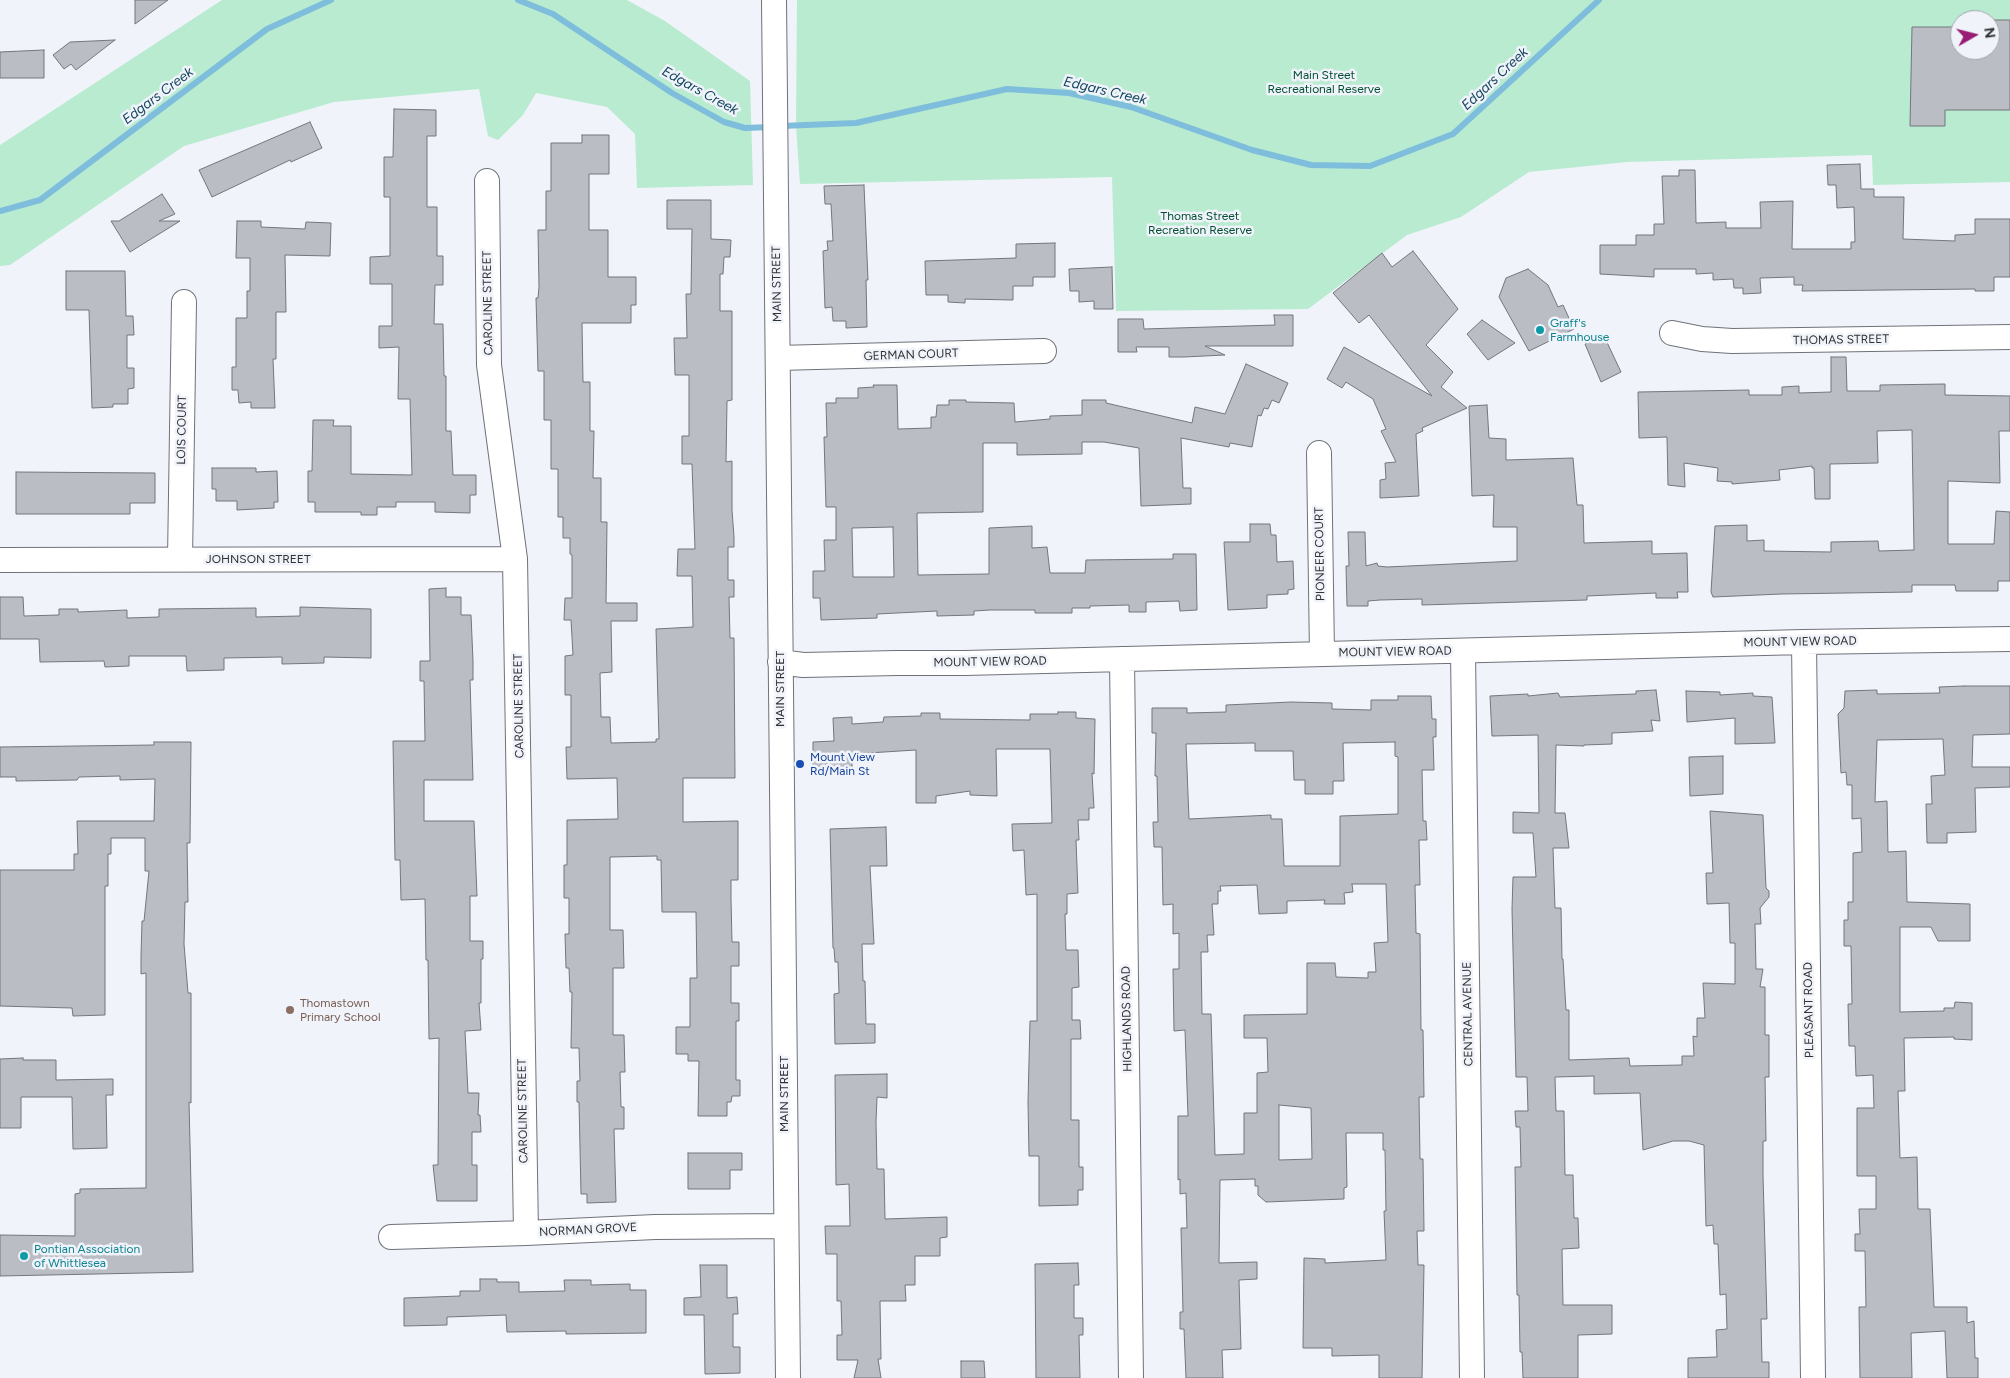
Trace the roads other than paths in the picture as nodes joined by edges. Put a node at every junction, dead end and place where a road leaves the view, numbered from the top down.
1 (774, 0) edge
2 (487, 181) dead end
3 (184, 302) dead end
4 (1672, 333) dead end
5 (2010, 337) edge
6 (1044, 351) dead end
7 (778, 358) junction
8 (1319, 453) dead end
9 (180, 559) junction
10 (515, 559) junction
11 (0, 560) edge
12 (2010, 639) edge
13 (1804, 642) junction
14 (1463, 651) junction
15 (1322, 654) junction
16 (1122, 659) junction
17 (780, 662) junction
18 (785, 1226) junction
19 (526, 1233) junction
20 (391, 1237) dead end
21 (788, 1378) edge
22 (1131, 1378) edge
23 (1472, 1378) edge
24 (1813, 1378) edge

1 - 7 street, MAIN STREET
2 - 10 street, CAROLINE STREET
3 - 9 street, LOIS COURT
4 - 5 street, THOMAS STREET
6 - 7 street, GERMAN COURT
7 - 17 street, MAIN STREET
8 - 15 street, PIONEER COURT
9 - 10 street, JOHNSON STREET
9 - 11 street, JOHNSON STREET
10 - 19 street, CAROLINE STREET
12 - 13 street, MOUNT VIEW ROAD
13 - 14 street, MOUNT VIEW ROAD
13 - 24 street, PLEASANT ROAD
14 - 15 street, MOUNT VIEW ROAD
14 - 23 street, CENTRAL AVENUE
15 - 16 street, MOUNT VIEW ROAD
16 - 17 street, MOUNT VIEW ROAD
16 - 22 street, HIGHLANDS ROAD
17 - 18 street, MAIN STREET
18 - 19 street, NORMAN GROVE
18 - 21 street, MAIN STREET
19 - 20 street, NORMAN GROVE

